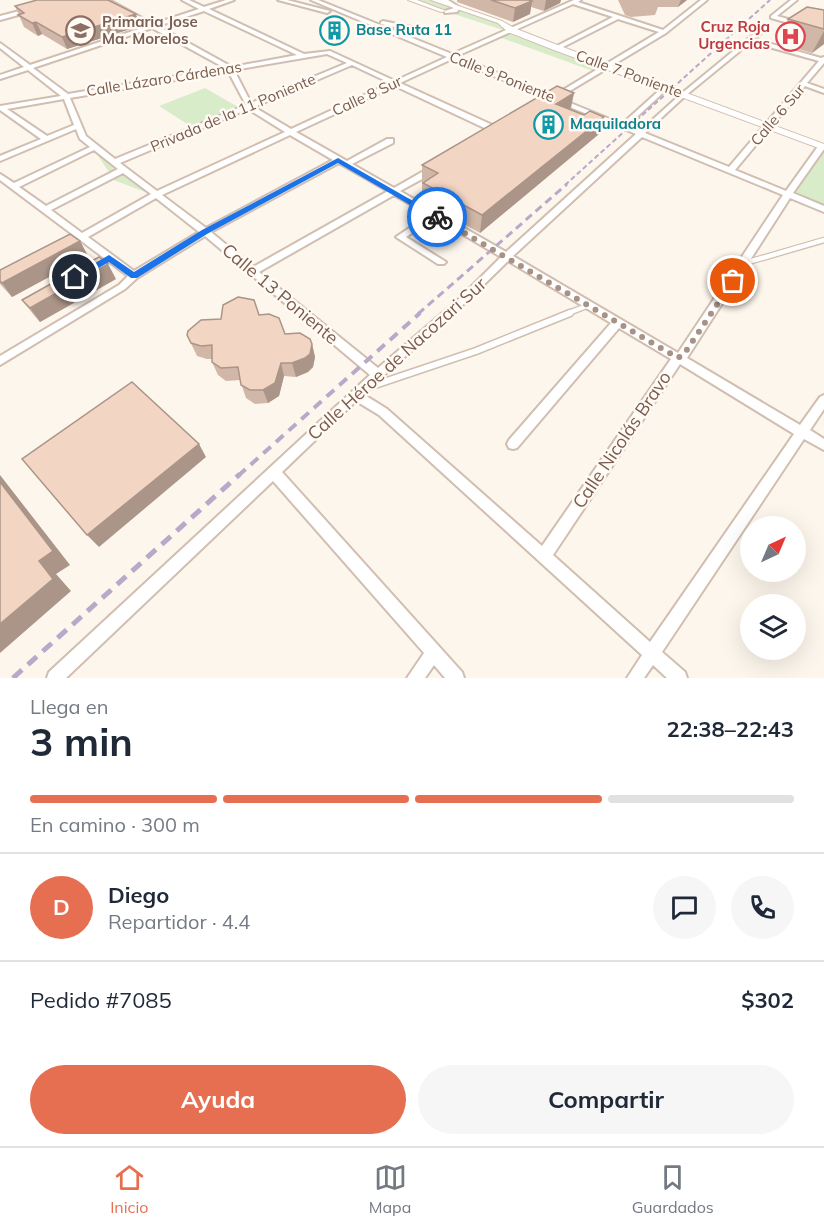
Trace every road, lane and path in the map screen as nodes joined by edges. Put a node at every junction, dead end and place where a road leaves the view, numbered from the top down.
1 (105, 0) edge
2 (185, 0) edge
3 (231, 0) edge
4 (281, 0) edge
5 (314, 0) edge
6 (411, 0) edge
7 (434, 0) edge
8 (444, 0) edge
9 (566, 0) edge
10 (704, 0) edge
11 (794, 0) edge
12 (576, 1) edge
13 (419, 2) edge
14 (457, 8) junction
15 (34, 9) edge
16 (203, 9) junction
17 (447, 12) junction
18 (534, 12) edge
19 (543, 15) junction
20 (617, 17) junction
21 (0, 18) edge
22 (361, 19) junction
23 (153, 26) junction
24 (416, 30) dead end
25 (762, 30) dead end
26 (509, 31) junction
27 (824, 31) edge
28 (664, 32) junction
29 (750, 40) junction
30 (0, 45) edge
31 (557, 48) junction
32 (303, 56) junction
33 (451, 57) junction
34 (824, 60) edge
35 (352, 63) junction
36 (607, 66) junction
37 (30, 67) junction
38 (230, 68) junction
39 (0, 77) edge
40 (395, 83) junction
41 (804, 84) junction
42 (665, 88) junction
43 (824, 91) edge
44 (683, 95) junction
45 (66, 96) junction
46 (553, 98) junction
47 (543, 103) edge
48 (250, 106) junction
49 (1, 108) edge
50 (506, 125) edge
51 (78, 126) junction
52 (769, 126) junction
53 (622, 127) junction
54 (496, 130) junction
55 (290, 132) junction
56 (641, 134) junction
57 (486, 136) edge
58 (46, 139) junction
59 (390, 141) dead end
60 (95, 147) junction
61 (823, 147) edge
62 (0, 159) edge
63 (115, 162) junction
64 (342, 162) junction
65 (435, 168) edge
66 (124, 169) junction
67 (731, 170) junction
68 (0, 176) edge
69 (14, 186) junction
70 (395, 193) junction
71 (157, 194) junction
72 (788, 194) junction
73 (824, 208) edge
74 (44, 210) junction
75 (434, 216) junction
76 (205, 232) junction
77 (82, 237) junction
78 (824, 240) edge
79 (507, 256) junction
80 (441, 262) dead end
81 (745, 263) junction
82 (253, 271) junction
83 (134, 276) junction
84 (589, 305) junction
85 (618, 322) junction
86 (678, 358) junction
87 (0, 361) edge
88 (378, 375) junction
89 (358, 392) junction
90 (824, 400) edge
91 (803, 433) junction
92 (513, 444) dead end
93 (824, 445) edge
94 (274, 473) junction
95 (544, 556) junction
96 (433, 652) junction
97 (652, 653) junction
98 (55, 678) edge
99 (415, 678) edge
100 (456, 678) edge
101 (635, 678) edge
102 (679, 678) edge

1 - 23 street
2 - 16 street
3 - 16 street
4 - 22 street
5 - 22 street, Calle 9 Poniente
6 - 13 main road, Calle 7 Poniente
7 - 14 main road, Calle 7 Poniente
8 - 14 street
9 - 12 street
10 - 28 street
11 - 27 street
12 - 19 street, Calle 8 Sur
12 - 20 street
13 - 17 main road, Calle 7 Poniente
14 - 17 street
14 - 26 main road, Calle 7 Poniente
15 - 21 street
16 - 23 street
16 - 32 street
17 - 26 main road, Calle 7 Poniente
18 - 19 street
19 - 26 street, Calle 8 Sur
20 - 28 street
20 - 31 street
22 - 24 street
22 - 33 street, Calle 9 Poniente
23 - 37 street
23 - 38 street
25 - 29 street, Calle Héroe de Nacozari Sur
26 - 31 main road, Calle 7 Poniente
26 - 33 street, Calle 8 Sur
28 - 36 street
29 - 34 street
29 - 44 street, Calle Héroe de Nacozari Sur
30 - 37 street, Calle 13 Poniente
31 - 36 main road, Calle 7 Poniente
32 - 35 street, Calle Lázaro Cárdenas
32 - 38 street, Calle Lázaro Cárdenas
33 - 40 street, Calle 8 Sur
33 - 46 street, Calle 9 Poniente
34 - 41 street, Calle 6 Sur
35 - 40 street
35 - 48 street, Privada de la 11 Poniente
36 - 42 main road, Calle 7 Poniente
36 - 46 street
37 - 39 street
37 - 45 street, Calle 13 Poniente
38 - 45 street, Calle Lázaro Cárdenas
38 - 48 street
40 - 54 street
40 - 55 street, Calle 8 Sur
41 - 43 street
41 - 52 street, Calle 6 Sur
42 - 44 main road, Calle 7 Poniente
42 - 53 street
44 - 52 main road, Calle 7 Poniente
44 - 56 street, Calle Héroe de Nacozari Sur
45 - 49 street, Calle Lázaro Cárdenas
45 - 51 street, Calle 13 Poniente
46 - 47 street
46 - 53 street, Calle 9 Poniente
48 - 55 street
48 - 63 street, Privada de la 11 Poniente
49 - 58 street
50 - 54 street
51 - 58 street
51 - 60 street, Calle 13 Poniente
52 - 61 main road, Calle 7 Poniente
52 - 67 street, Calle 6 Sur
53 - 56 street, Calle 9 Poniente
54 - 57 street
55 - 64 street
55 - 71 street, Calle 8 Sur
56 - 67 street, Calle 9 Poniente
56 - 79 street, Calle Héroe de Nacozari Sur
58 - 62 street
59 - 64 street
60 - 63 street, Calle 13 Poniente
60 - 69 street
61 - 72 street, Calle Nicolás Bravo
63 - 66 street, Calle 13 Poniente
64 - 70 street
64 - 76 street
65 - 70 street
66 - 71 street, Calle 13 Poniente
66 - 74 street
67 - 72 street, Calle 9 Poniente
68 - 69 street
69 - 74 street
70 - 75 street
70 - 82 street
71 - 76 street, Calle 13 Poniente
71 - 77 street, Calle 8 Sur
72 - 73 street, Calle 9 Poniente
72 - 81 street, Calle Nicolás Bravo
74 - 77 street
75 - 79 street
75 - 80 street
76 - 82 street, Calle 13 Poniente
76 - 83 street
77 - 83 street
78 - 81 lane
79 - 84 street
79 - 88 street, Calle Héroe de Nacozari Sur
81 - 86 street, Calle Nicolás Bravo
82 - 88 street, Calle 13 Poniente
83 - 87 street
84 - 85 street
84 - 89 lane
85 - 86 street
85 - 92 street
86 - 91 street
86 - 95 street, Calle Nicolás Bravo
88 - 89 street, Calle Héroe de Nacozari Sur
89 - 94 street, Calle Héroe de Nacozari Sur
89 - 95 street
90 - 91 street
91 - 93 street
91 - 97 street
94 - 96 street
94 - 98 street, Calle Héroe de Nacozari Sur
95 - 97 street
96 - 99 street
96 - 100 street
97 - 101 street
97 - 102 street

